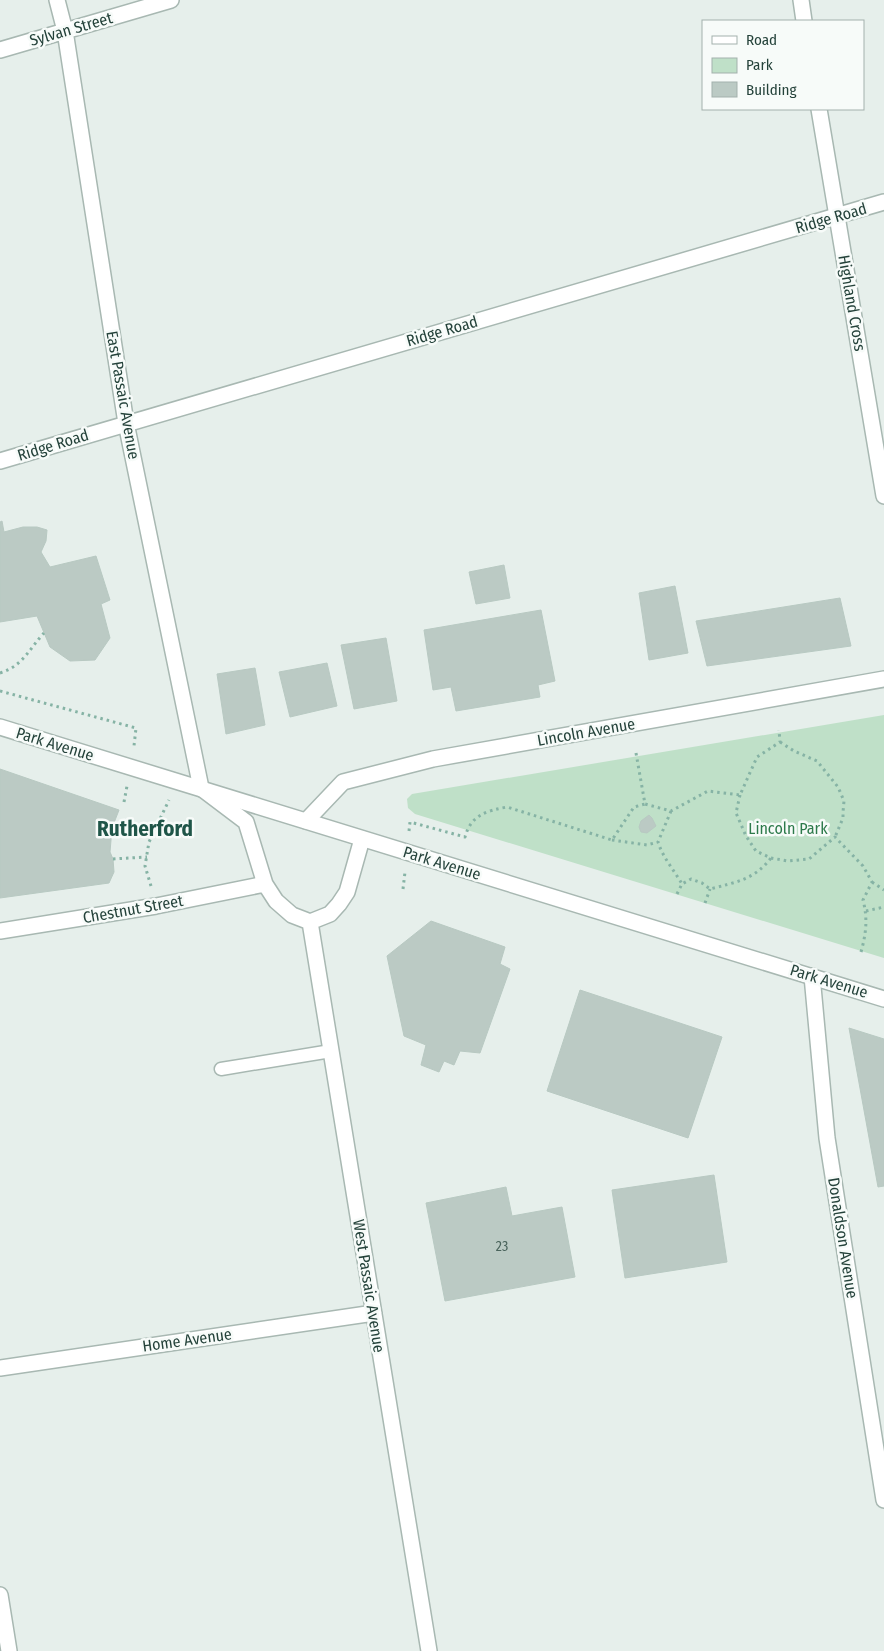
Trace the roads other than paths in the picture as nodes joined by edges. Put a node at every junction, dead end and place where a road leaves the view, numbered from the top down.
1 (57, 0) edge
2 (170, 0) edge
3 (801, 0) edge
4 (804, 20) edge
5 (65, 31) junction
6 (0, 50) edge
7 (819, 110) edge
8 (884, 202) edge
9 (837, 216) junction
10 (126, 423) junction
11 (0, 461) edge
12 (884, 496) edge
13 (884, 679) edge
14 (0, 727) edge
15 (201, 788) junction
16 (306, 821) junction
17 (362, 839) junction
18 (265, 884) junction
19 (310, 922) junction
20 (0, 930) edge
21 (812, 976) junction
22 (884, 998) edge
23 (331, 1051) junction
24 (221, 1069) dead end
25 (374, 1312) junction
26 (0, 1368) edge
27 (884, 1500) edge
28 (0, 1595) edge
29 (9, 1651) edge
30 (428, 1651) edge

1 - 5 street, East Passaic Avenue
2 - 5 street, Sylvan Street
3 - 4 street
5 - 6 street, Sylvan Street
5 - 10 street, East Passaic Avenue
7 - 9 street, Highland Cross
8 - 9 street, Ridge Road
9 - 10 street, Ridge Road
9 - 12 street, Highland Cross
10 - 11 street, Ridge Road
10 - 15 street, East Passaic Avenue
13 - 16 street, Lincoln Avenue
14 - 15 street, Park Avenue
15 - 16 street, Park Avenue
15 - 18 street
16 - 17 street, Park Avenue
17 - 19 street
17 - 21 street, Park Avenue
18 - 19 street
18 - 20 street, Chestnut Street
19 - 23 street, West Passaic Avenue
21 - 22 street, Park Avenue
21 - 27 street, Donaldson Avenue
23 - 24 lane
23 - 25 street, West Passaic Avenue
25 - 26 street, Home Avenue
25 - 30 street, West Passaic Avenue
28 - 29 street

